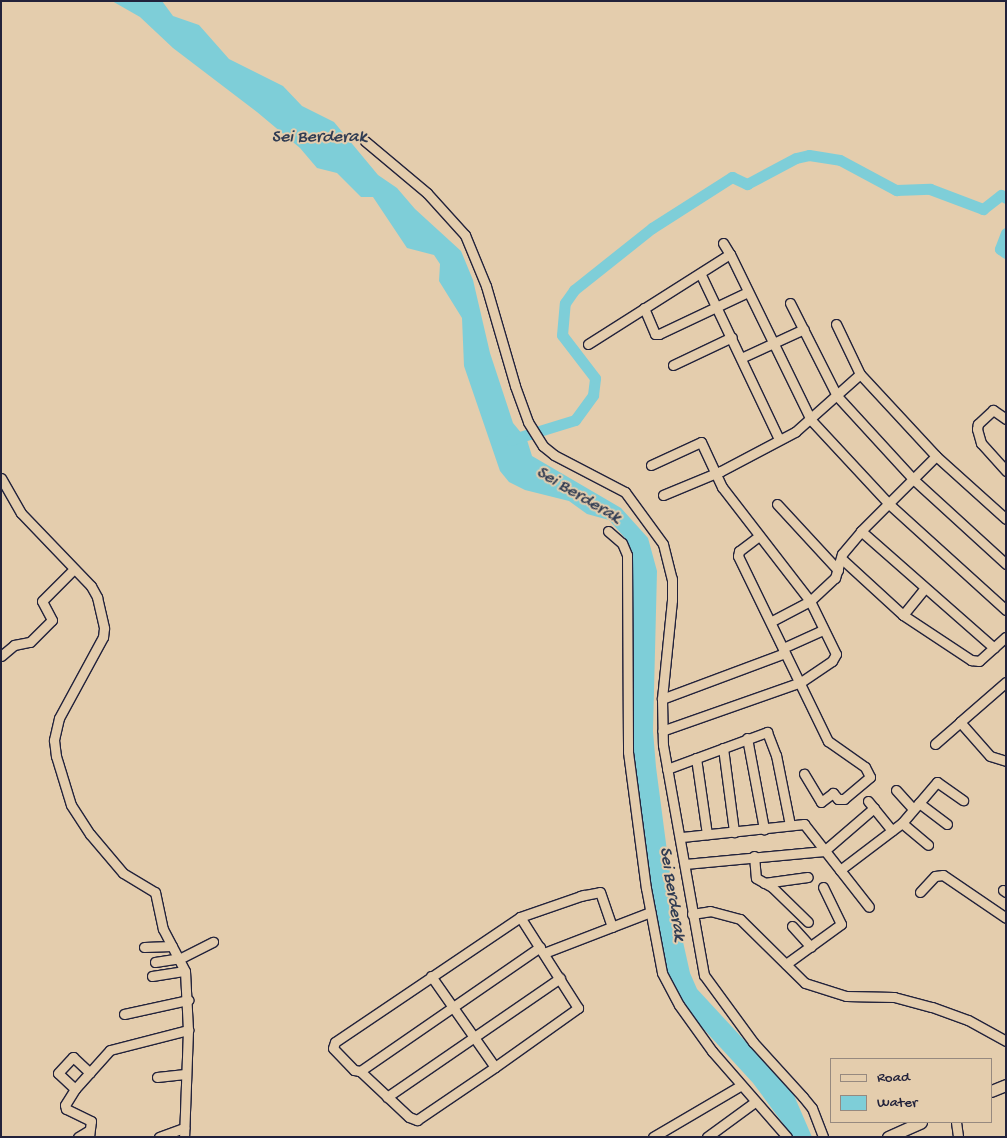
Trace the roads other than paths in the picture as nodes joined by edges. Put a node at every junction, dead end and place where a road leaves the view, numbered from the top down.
1 (365, 141) dead end
2 (723, 243) dead end
3 (730, 254) junction
4 (701, 275) junction
5 (748, 292) junction
6 (790, 303) dead end
7 (644, 308) junction
8 (718, 308) junction
9 (836, 324) dead end
10 (804, 329) junction
11 (732, 337) junction
12 (588, 344) dead end
13 (772, 344) junction
14 (741, 358) junction
15 (673, 365) dead end
16 (860, 374) junction
17 (837, 396) junction
18 (1006, 419) edge
19 (811, 420) junction
20 (779, 439) junction
21 (936, 456) junction
22 (651, 465) dead end
23 (1006, 471) edge
24 (716, 472) junction
25 (1, 478) edge
26 (913, 479) junction
27 (663, 495) dead end
28 (5, 496) edge
29 (777, 504) dead end
30 (889, 504) junction
31 (1006, 519) edge
32 (608, 531) dead end
33 (861, 531) junction
34 (759, 536) junction
35 (843, 560) junction
36 (1006, 564) edge
37 (74, 569) junction
38 (838, 570) junction
39 (924, 588) junction
40 (810, 602) junction
41 (1006, 610) edge
42 (903, 615) junction
43 (772, 621) junction
44 (823, 630) junction
45 (1006, 637) edge
46 (994, 648) junction
47 (784, 651) junction
48 (1, 656) edge
49 (801, 682) junction
50 (1006, 682) edge
51 (662, 700) junction
52 (960, 722) junction
53 (662, 731) junction
54 (747, 738) junction
55 (935, 744) dead end
56 (723, 748) junction
57 (696, 758) junction
58 (1006, 761) edge
59 (668, 769) junction
60 (804, 774) dead end
61 (896, 790) dead end
62 (962, 800) dead end
63 (916, 806) junction
64 (902, 823) junction
65 (947, 824) dead end
66 (790, 825) junction
67 (764, 829) junction
68 (734, 832) junction
69 (892, 832) junction
70 (707, 834) junction
71 (682, 837) junction
72 (928, 845) dead end
73 (824, 851) junction
74 (754, 856) junction
75 (685, 864) junction
76 (840, 870) junction
77 (808, 877) dead end
78 (764, 883) junction
79 (823, 887) dead end
80 (920, 892) dead end
81 (869, 907) dead end
82 (650, 912) junction
83 (692, 914) junction
84 (520, 917) junction
85 (1006, 918) edge
86 (808, 922) dead end
87 (792, 926) dead end
88 (612, 927) junction
89 (213, 942) dead end
90 (172, 946) junction
91 (144, 947) dead end
92 (811, 947) junction
93 (542, 950) junction
94 (181, 958) junction
95 (155, 962) dead end
96 (786, 964) junction
97 (186, 971) junction
98 (152, 976) dead end
99 (431, 976) junction
100 (560, 978) junction
101 (188, 1000) junction
102 (453, 1006) junction
103 (124, 1014) dead end
104 (188, 1030) junction
105 (474, 1038) junction
106 (1006, 1040) edge
107 (495, 1067) junction
108 (360, 1070) junction
109 (90, 1074) junction
110 (185, 1074) junction
111 (157, 1077) dead end
112 (1006, 1085) edge
113 (740, 1086) junction
114 (75, 1089) junction
115 (992, 1091) edge
116 (387, 1097) junction
117 (755, 1102) junction
118 (919, 1123) edge
119 (956, 1123) edge
120 (184, 1132) edge
121 (89, 1134) edge
122 (78, 1137) edge
123 (159, 1137) edge
124 (653, 1137) edge
125 (708, 1137) edge
126 (787, 1137) edge
127 (823, 1137) edge
128 (888, 1137) edge
129 (958, 1137) edge

1 - 51 street
2 - 3 street
3 - 4 street
3 - 5 street
4 - 7 street
4 - 8 street
5 - 8 street
5 - 13 street
6 - 10 street
7 - 8 street
7 - 12 street
8 - 11 street
9 - 16 street
10 - 13 street
10 - 17 street
11 - 14 street
11 - 15 street
13 - 14 street
13 - 19 street
14 - 20 street
16 - 17 street
16 - 21 street
17 - 19 street
17 - 26 street
18 - 23 street
19 - 20 street
19 - 30 street
20 - 24 street
21 - 26 street
21 - 31 street
22 - 24 street
24 - 27 street
24 - 34 street
25 - 28 street
26 - 30 street
26 - 36 street
28 - 37 street
29 - 38 street
30 - 33 street
30 - 41 street
32 - 82 street
33 - 35 street
33 - 39 street
34 - 40 street
34 - 43 street
35 - 38 street
35 - 42 street
37 - 48 street
37 - 90 street
38 - 40 street
39 - 42 street
39 - 46 street
40 - 43 street
40 - 44 street
42 - 46 street
43 - 47 street
44 - 47 street
44 - 49 street
45 - 46 street
47 - 49 street
47 - 51 street
49 - 53 street
49 - 60 street
50 - 52 street
51 - 53 street
52 - 55 street
52 - 58 street
53 - 59 street
54 - 56 street
54 - 66 street
54 - 67 street
56 - 57 street
56 - 68 street
57 - 59 street
57 - 70 street
59 - 71 street
61 - 63 street
62 - 63 street
63 - 64 street
63 - 65 street
64 - 69 street
64 - 72 street
66 - 67 street
66 - 73 street
67 - 68 street
68 - 70 street
69 - 73 street
69 - 76 street
70 - 71 street
71 - 75 street
73 - 74 street
73 - 76 street
74 - 75 street
74 - 78 street
75 - 83 street
76 - 81 street
77 - 78 street
78 - 86 street
79 - 92 street
80 - 85 street
82 - 88 street
82 - 113 street
83 - 96 street
83 - 127 street
84 - 88 street
84 - 93 street
84 - 99 street
87 - 92 street
88 - 93 street
89 - 94 street
90 - 91 street
90 - 94 street
92 - 96 street
93 - 100 street
93 - 102 street
94 - 95 street
94 - 97 street
96 - 106 street
97 - 98 street
97 - 101 street
99 - 102 street
99 - 108 street
100 - 105 street
100 - 107 street
101 - 103 street
101 - 104 street
102 - 105 street
102 - 108 street
104 - 109 street
104 - 110 street
105 - 107 street
105 - 116 street
107 - 116 street
108 - 116 street
109 - 114 street
109 - 114 street
110 - 111 street
110 - 120 street
112 - 115 main road
113 - 117 street
113 - 124 street
114 - 121 street
117 - 125 street
117 - 126 street
118 - 128 main road
119 - 129 street
120 - 123 street
121 - 122 street

